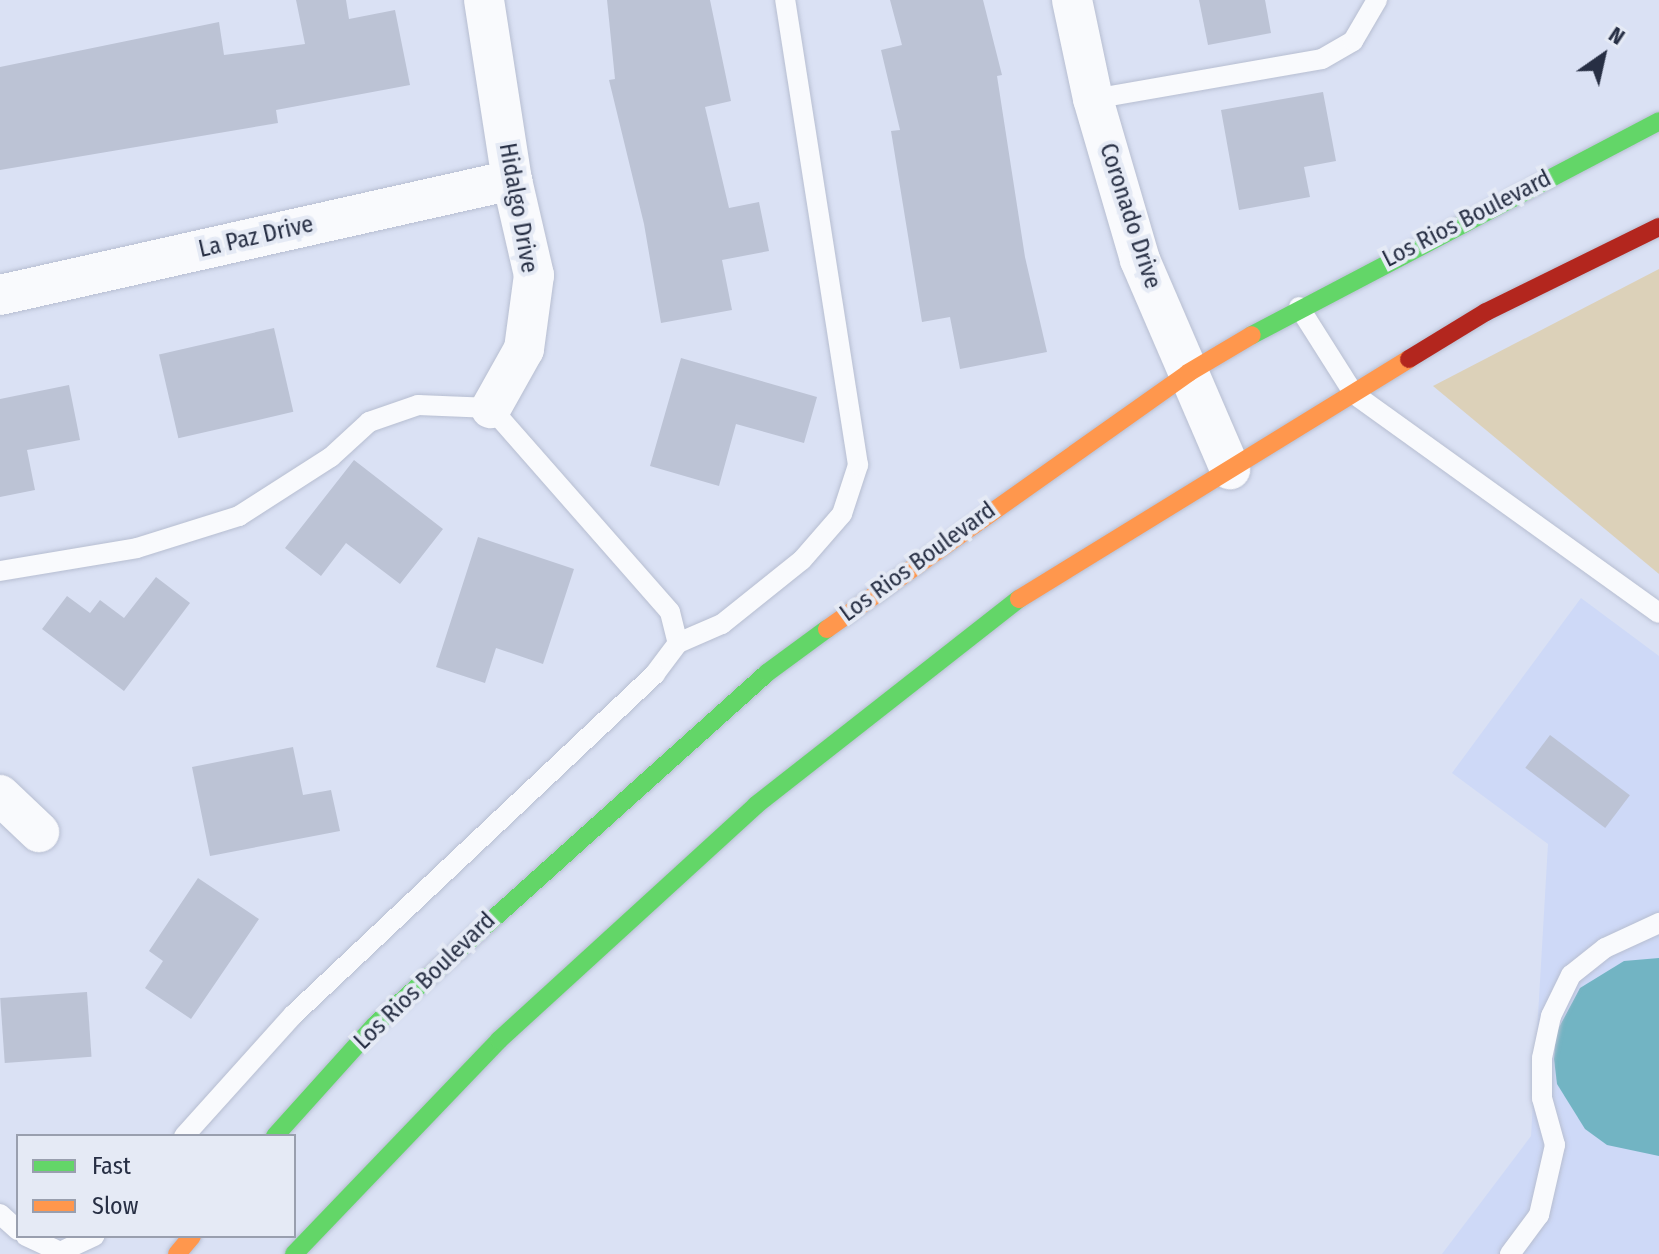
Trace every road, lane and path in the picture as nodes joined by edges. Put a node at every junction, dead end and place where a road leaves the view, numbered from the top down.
1 (484, 0) edge
2 (785, 0) edge
3 (1072, 0) edge
4 (1377, 0) edge
5 (1093, 99) junction
6 (1659, 121) edge
7 (512, 180) junction
8 (1659, 227) edge
9 (0, 295) edge
10 (1299, 307) junction
11 (1188, 373) junction
12 (1354, 394) junction
13 (491, 408) junction
14 (1230, 469) junction
15 (0, 571) edge
16 (1659, 613) edge
17 (678, 643) junction
18 (0, 795) edge
19 (39, 832) dead end
20 (1659, 923) edge
21 (186, 1134) edge
22 (277, 1134) edge
23 (0, 1214) edge
24 (16, 1228) edge
25 (30, 1238) edge
26 (90, 1238) edge
27 (190, 1238) edge
28 (177, 1254) edge
29 (294, 1254) edge
30 (1510, 1254) edge

1 - 7 street, Hidalgo Drive
2 - 17 lane
3 - 5 street, Coronado Drive
4 - 5 lane
5 - 11 street, Coronado Drive
6 - 10 main road, Los Rios Boulevard
7 - 9 street, La Paz Drive
7 - 13 street, Hidalgo Drive
8 - 12 main road
10 - 11 main road, Los Rios Boulevard
10 - 12 lane
11 - 14 street, Coronado Drive
11 - 22 main road, Los Rios Boulevard
12 - 14 main road
12 - 16 lane
13 - 15 lane
13 - 17 lane
14 - 29 main road
17 - 21 lane
18 - 19 street
20 - 30 lane
23 - 24 lane
25 - 26 lane
27 - 28 main road

